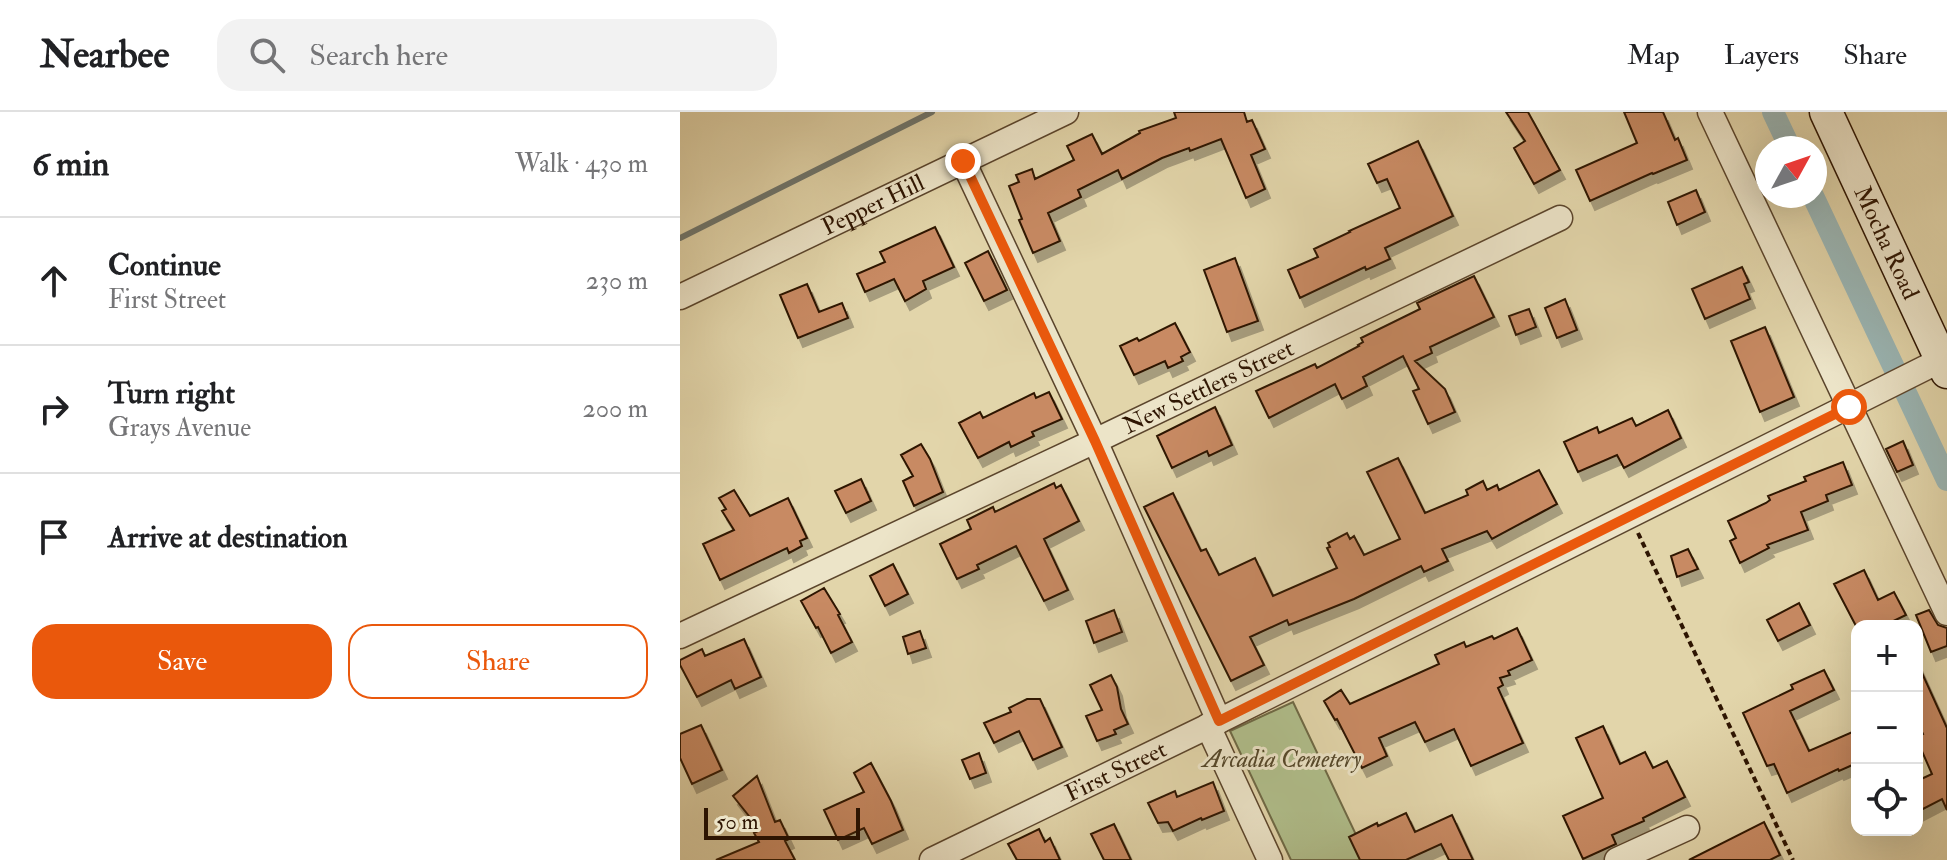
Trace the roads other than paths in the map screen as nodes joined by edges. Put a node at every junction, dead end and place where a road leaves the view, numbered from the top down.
1 (1066, 112) edge
2 (1710, 112) edge
3 (1826, 112) edge
4 (963, 161) junction
5 (1560, 218) dead end
6 (680, 297) edge
7 (1936, 368) edge
8 (1849, 407) junction
9 (1095, 441) junction
10 (1947, 613) edge
11 (680, 636) edge
12 (1214, 724) junction
13 (1687, 828) dead end
14 (932, 860) edge
15 (1270, 860) edge
16 (1617, 860) edge

1 - 4 street, Pepper Hill
2 - 8 street
3 - 7 street, Mocha Road
4 - 6 street, Pepper Hill
4 - 9 street
5 - 9 street, New Settlers Street
7 - 8 street, First Street
8 - 10 street
8 - 12 street, First Street
9 - 11 street, New Settlers Street
9 - 12 street
12 - 14 street, First Street
12 - 15 street
13 - 16 street

